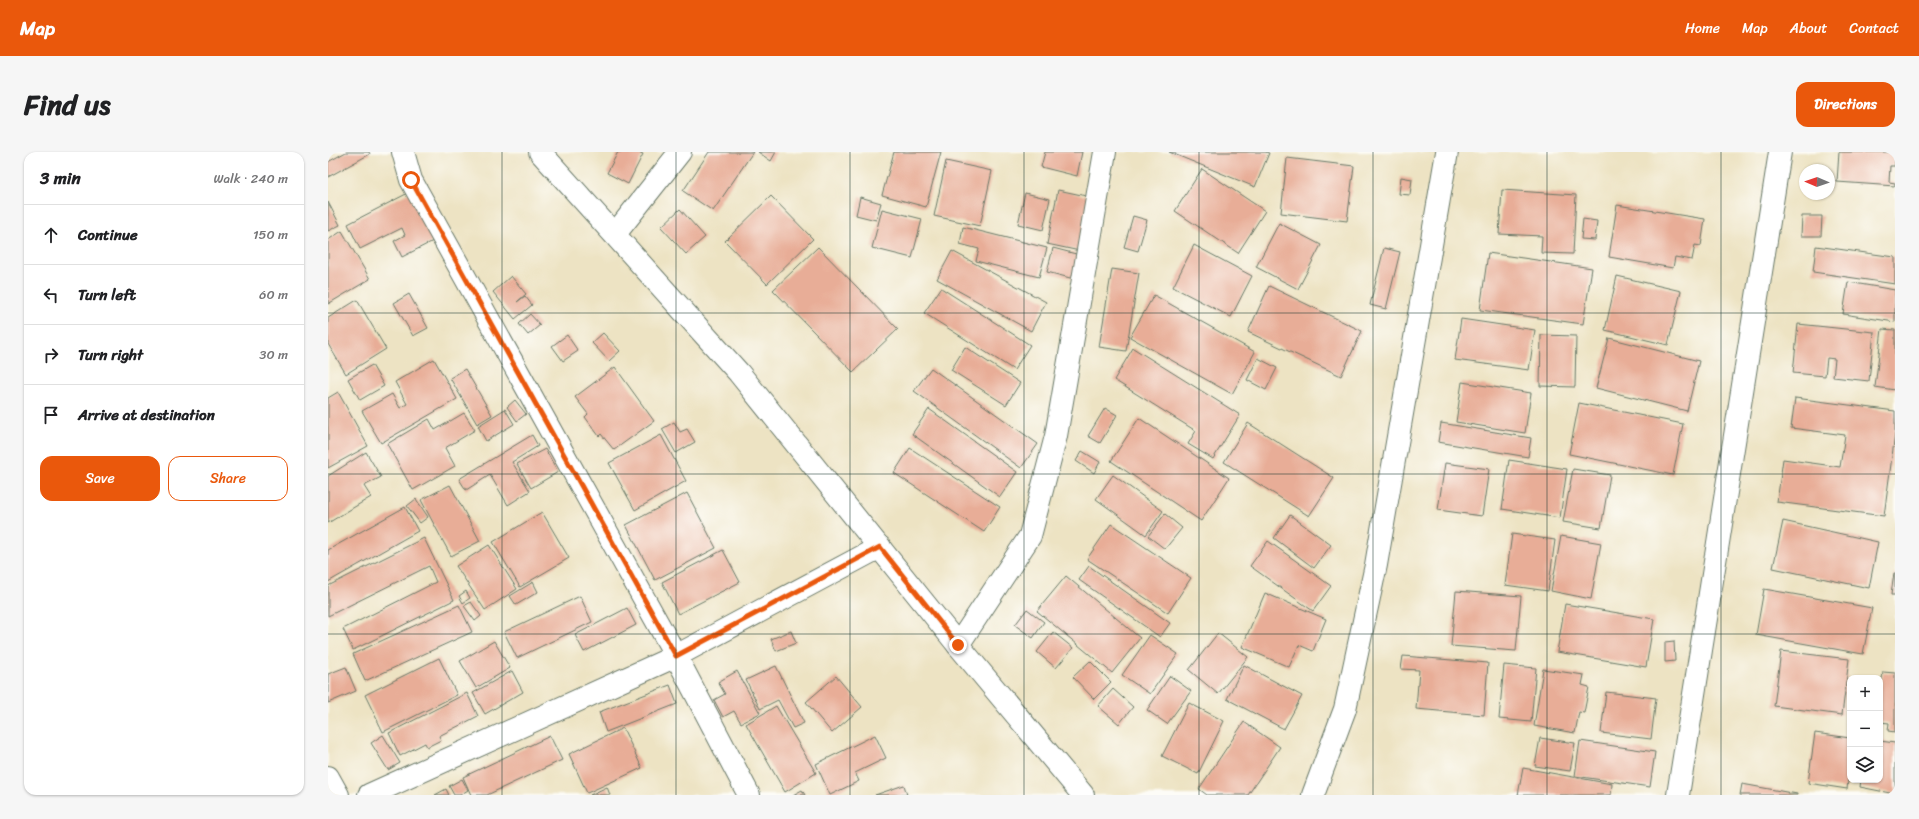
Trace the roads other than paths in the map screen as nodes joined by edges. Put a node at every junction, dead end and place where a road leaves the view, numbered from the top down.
1 (403, 152) edge
2 (540, 152) edge
3 (680, 152) edge
4 (1105, 152) edge
5 (1447, 152) edge
6 (1780, 152) edge
7 (616, 234) junction
8 (880, 547) junction
9 (958, 645) junction
10 (676, 656) junction
11 (328, 777) edge
12 (338, 795) edge
13 (369, 795) edge
14 (749, 795) edge
15 (1083, 795) edge
16 (1313, 795) edge
17 (1678, 795) edge

1 - 10 street
2 - 7 street
3 - 7 street
4 - 9 street
5 - 16 street
6 - 17 street
7 - 8 street
8 - 9 street
8 - 10 street
9 - 15 street
10 - 13 street
10 - 14 street
11 - 12 street

